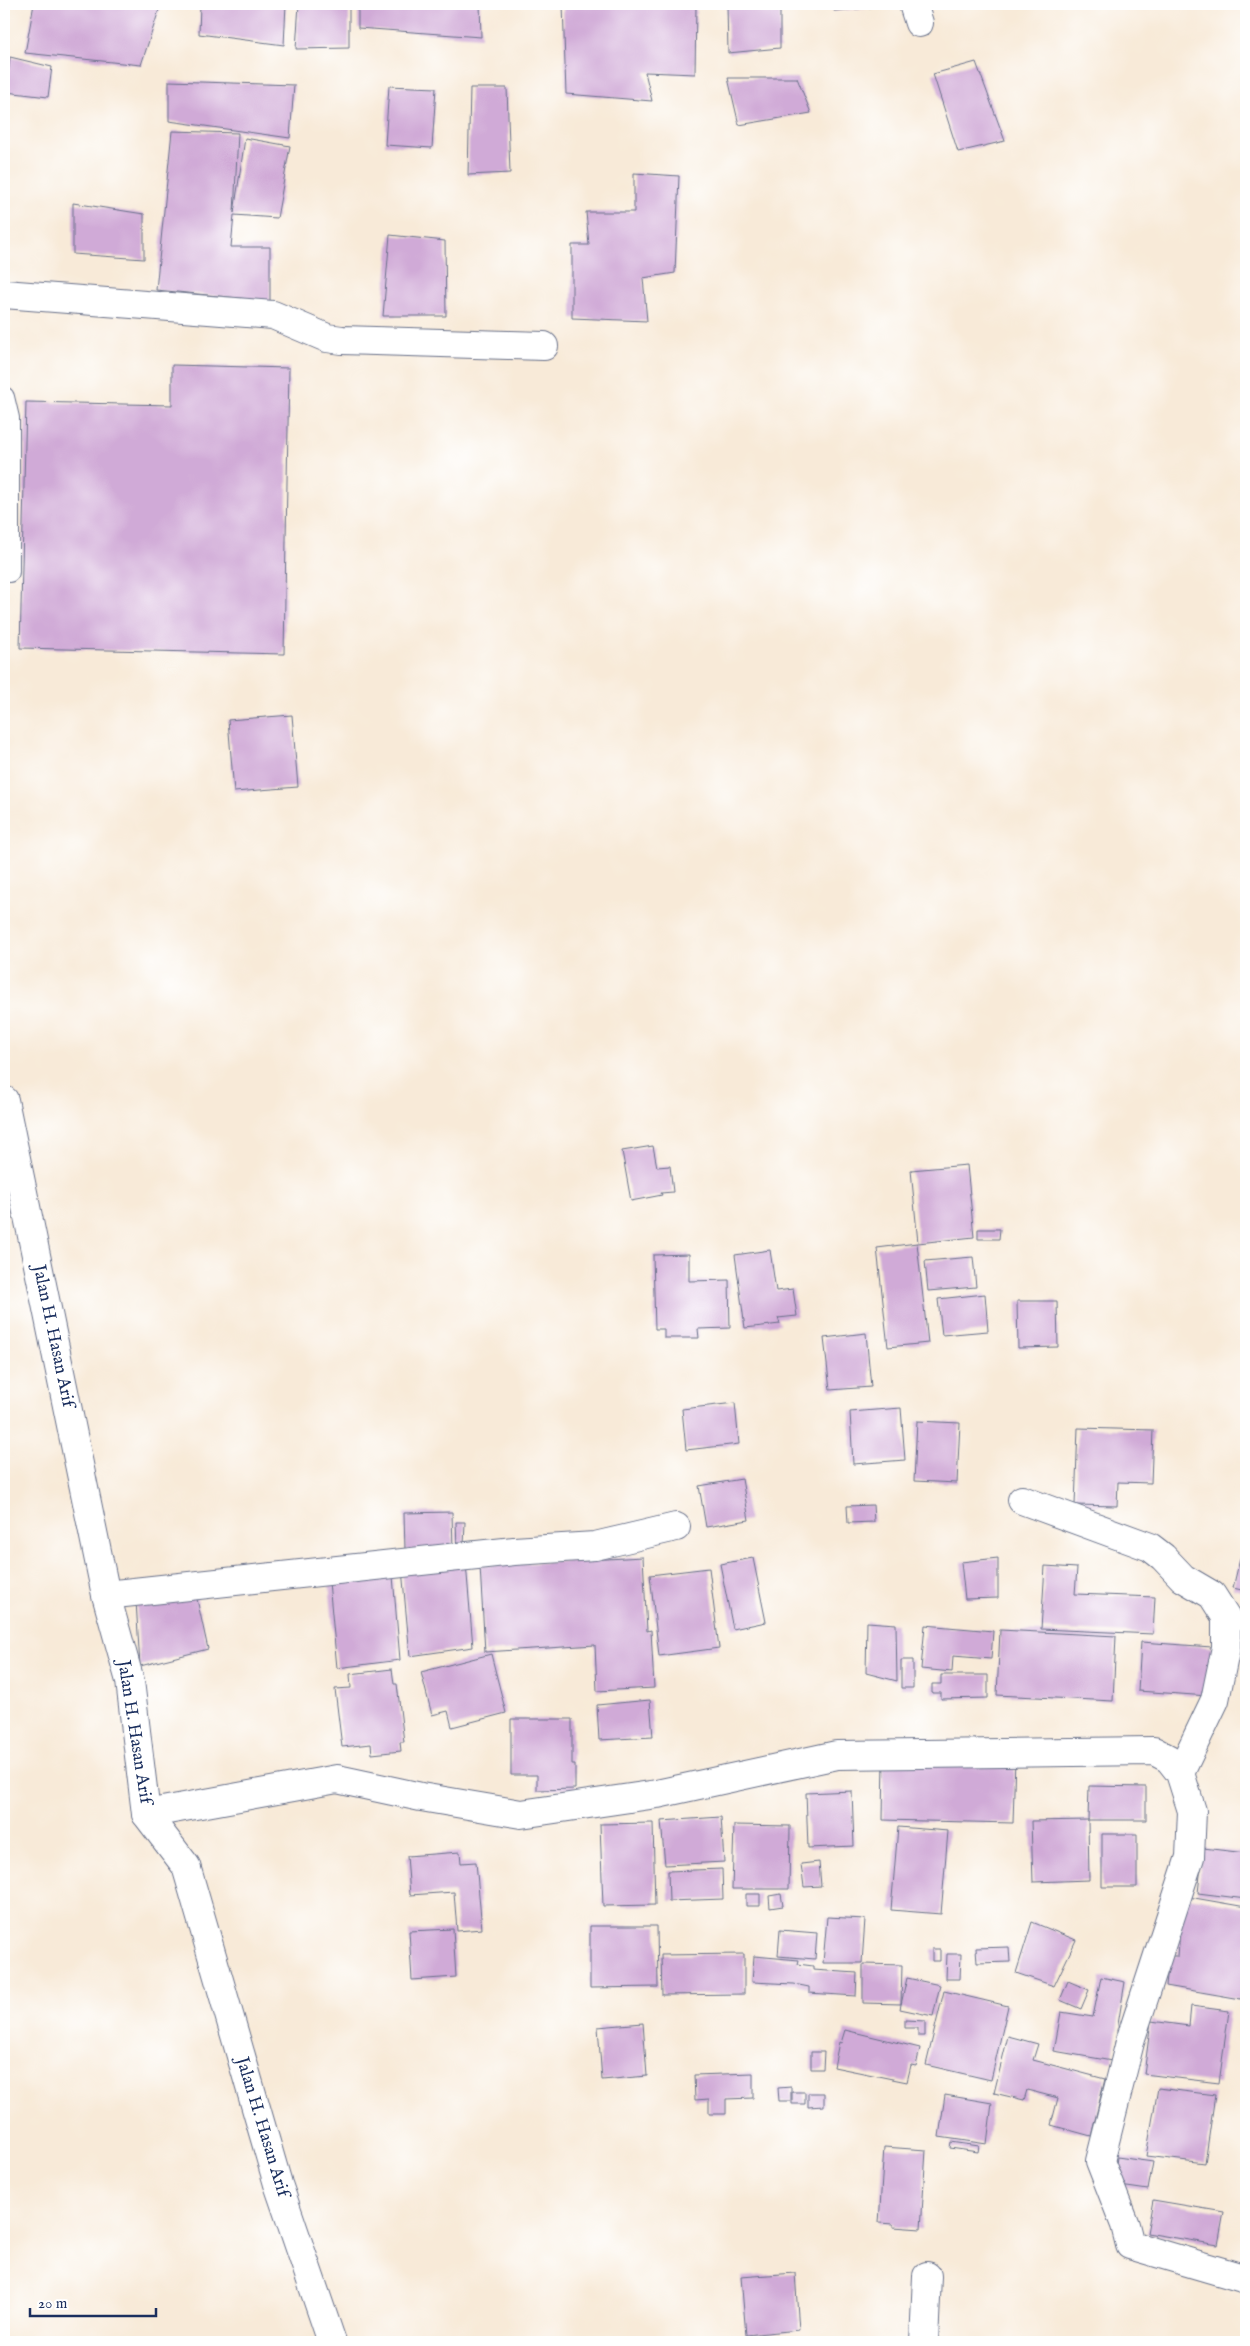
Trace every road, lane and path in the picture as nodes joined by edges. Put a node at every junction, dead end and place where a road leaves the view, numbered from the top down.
1 (4, 294) edge
2 (544, 346) dead end
3 (4, 398) edge
4 (9, 572) dead end
5 (4, 1100) edge
6 (1022, 1500) dead end
7 (676, 1527) dead end
8 (106, 1595) junction
9 (1180, 1773) junction
10 (146, 1814) junction
11 (927, 2276) dead end
12 (1246, 2279) edge
13 (332, 2342) edge
14 (924, 2342) edge

1 - 2 street
3 - 4 lane
5 - 8 street, Jalan H. Hasan Arif
6 - 9 street
7 - 8 street
8 - 10 street, Jalan H. Hasan Arif
9 - 10 street
9 - 12 street
10 - 13 street, Jalan H. Hasan Arif
11 - 14 street

